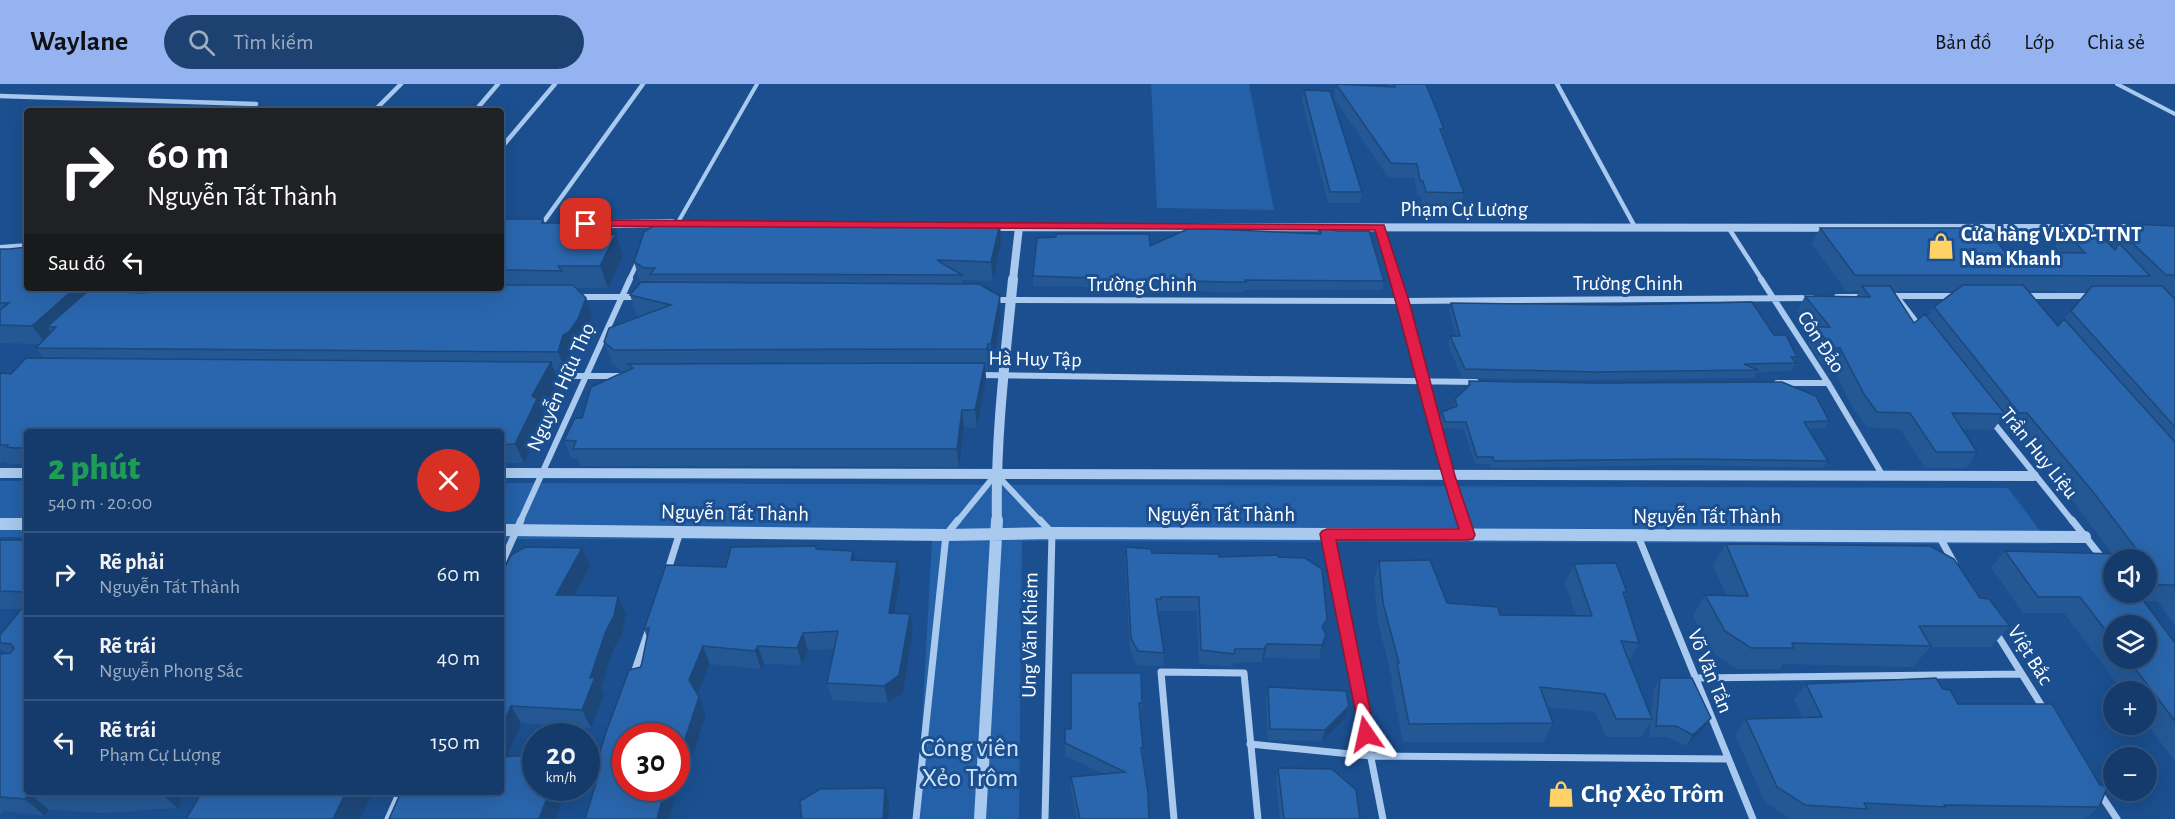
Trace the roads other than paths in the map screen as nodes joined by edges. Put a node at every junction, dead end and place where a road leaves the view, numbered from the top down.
1 (401, 84) edge
2 (498, 84) edge
3 (555, 84) edge
4 (643, 84) edge
5 (757, 84) edge
6 (1557, 84) edge
7 (2117, 84) edge
8 (0, 96) edge
9 (256, 104) dead end
10 (377, 108) edge
11 (478, 108) edge
12 (2175, 114) edge
13 (504, 144) edge
14 (654, 223) junction
15 (531, 224) edge
16 (542, 224) junction
17 (553, 224) edge
18 (586, 224) edge
19 (676, 224) junction
20 (688, 224) edge
21 (972, 226) edge
22 (1019, 227) junction
23 (1380, 227) junction
24 (1635, 227) junction
25 (1728, 227) junction
26 (2084, 228) junction
27 (2152, 228) edge
28 (650, 234) edge
29 (2092, 237) edge
30 (24, 247) edge
31 (0, 249) edge
32 (640, 255) edge
33 (1874, 296) edge
34 (1885, 296) edge
35 (1896, 296) junction
36 (1966, 296) edge
37 (2013, 296) edge
38 (2025, 296) junction
39 (2094, 296) edge
40 (575, 297) edge
41 (622, 297) junction
42 (646, 297) edge
43 (1818, 297) edge
44 (1829, 297) edge
45 (1773, 298) junction
46 (988, 300) edge
47 (1012, 300) junction
48 (1403, 301) junction
49 (2032, 305) edge
50 (1925, 334) edge
51 (968, 375) edge
52 (1003, 375) junction
53 (538, 376) edge
54 (585, 376) junction
55 (633, 376) edge
56 (1425, 381) junction
57 (1481, 382) edge
58 (1828, 382) junction
59 (1769, 383) edge
60 (1991, 419) edge
61 (504, 472) edge
62 (542, 472) junction
63 (0, 473) edge
64 (24, 473) edge
65 (996, 474) junction
66 (1448, 476) junction
67 (1883, 476) junction
68 (2034, 476) junction
69 (0, 524) edge
70 (24, 524) edge
71 (504, 530) edge
72 (517, 530) junction
73 (680, 531) junction
74 (1052, 533) junction
75 (997, 534) junction
76 (1327, 534) junction
77 (946, 535) junction
78 (1468, 535) junction
79 (1637, 536) junction
80 (1939, 536) junction
81 (2085, 537) junction
82 (504, 558) edge
83 (2103, 560) edge
84 (1956, 566) edge
85 (666, 576) edge
86 (651, 620) edge
87 (1992, 625) edge
88 (2021, 674) junction
89 (1695, 678) junction
90 (630, 686) edge
91 (2053, 723) edge
92 (1250, 744) junction
93 (1371, 756) junction
94 (1728, 759) junction
95 (2091, 780) edge
96 (399, 795) edge
97 (388, 819) edge
98 (916, 819) edge
99 (980, 819) edge
100 (1045, 819) edge
101 (1174, 819) edge
102 (1258, 819) edge
103 (1383, 819) edge
104 (1753, 819) edge
105 (2117, 819) edge

1 - 10 street
2 - 11 street
3 - 13 street
4 - 16 street
5 - 19 lane
6 - 24 street
7 - 12 lane
8 - 9 street
14 - 18 street
14 - 19 street
14 - 28 street
15 - 16 street
16 - 17 street
19 - 20 street
21 - 22 street, Phạm Cự Lượng
22 - 23 street, Phạm Cự Lượng
22 - 47 street, Ung Văn Khiêm
23 - 24 street, Phạm Cự Lượng
23 - 48 street
24 - 25 street, Phạm Cự Lượng
25 - 26 street, Phạm Cự Lượng
25 - 45 street, Côn Đảo
26 - 27 street, Phạm Cự Lượng
26 - 29 street
30 - 31 street
32 - 41 street, Nguyễn Hữu Thọ
33 - 44 street
34 - 35 street
35 - 36 street
35 - 50 street
37 - 38 street
38 - 39 street
38 - 49 street
40 - 41 street
41 - 42 street
41 - 54 street, Nguyễn Hữu Thọ
43 - 45 street, Trường Chinh
45 - 48 street, Trường Chinh
45 - 58 street, Côn Đảo
46 - 47 street, Trường Chinh
47 - 48 street, Trường Chinh
47 - 52 street, Ung Văn Khiêm
48 - 56 street
51 - 52 street, Hà Huy Tập
52 - 56 street, Hà Huy Tập
52 - 65 street, Ung Văn Khiêm
53 - 54 street
54 - 55 street
54 - 62 street, Nguyễn Hữu Thọ
56 - 57 street, Hà Huy Tập
56 - 66 street
58 - 59 street
58 - 67 street, Côn Đảo
60 - 68 street, Trần Huy Liệu
61 - 62 street, Nguyễn Tất Thành
62 - 65 street, Nguyễn Tất Thành
62 - 72 street, Nguyễn Hữu Thọ
63 - 64 street
65 - 66 street, Nguyễn Tất Thành
65 - 74 street
65 - 75 street, Ung Văn Khiêm
65 - 77 street
66 - 67 street, Nguyễn Tất Thành
66 - 78 street
67 - 68 street, Nguyễn Tất Thành
68 - 81 street, Trần Huy Liệu
69 - 70 street
71 - 72 street, Nguyễn Tất Thành
72 - 73 street, Nguyễn Tất Thành
72 - 82 street, Nguyễn Hữu Thọ
73 - 77 street, Nguyễn Tất Thành
73 - 85 street
74 - 75 street, Nguyễn Tất Thành
74 - 76 street, Nguyễn Tất Thành
74 - 100 street, Ung Văn Khiêm
75 - 77 street, Nguyễn Tất Thành
75 - 99 street, Ung Văn Khiêm
76 - 78 street, Nguyễn Tất Thành
76 - 93 street
77 - 98 street
78 - 79 street, Nguyễn Tất Thành
79 - 80 street, Nguyễn Tất Thành
79 - 89 street, Võ Văn Tần
80 - 81 street, Nguyễn Tất Thành
80 - 84 street
81 - 83 street, Trần Huy Liệu
86 - 90 street
87 - 88 street, Việt Bắc
88 - 89 street
88 - 91 street, Việt Bắc
89 - 94 street, Võ Văn Tần
92 - 93 street
92 - 101 street
92 - 102 street
93 - 94 street
93 - 103 street
94 - 104 street, Võ Văn Tần
95 - 105 street
96 - 97 street

